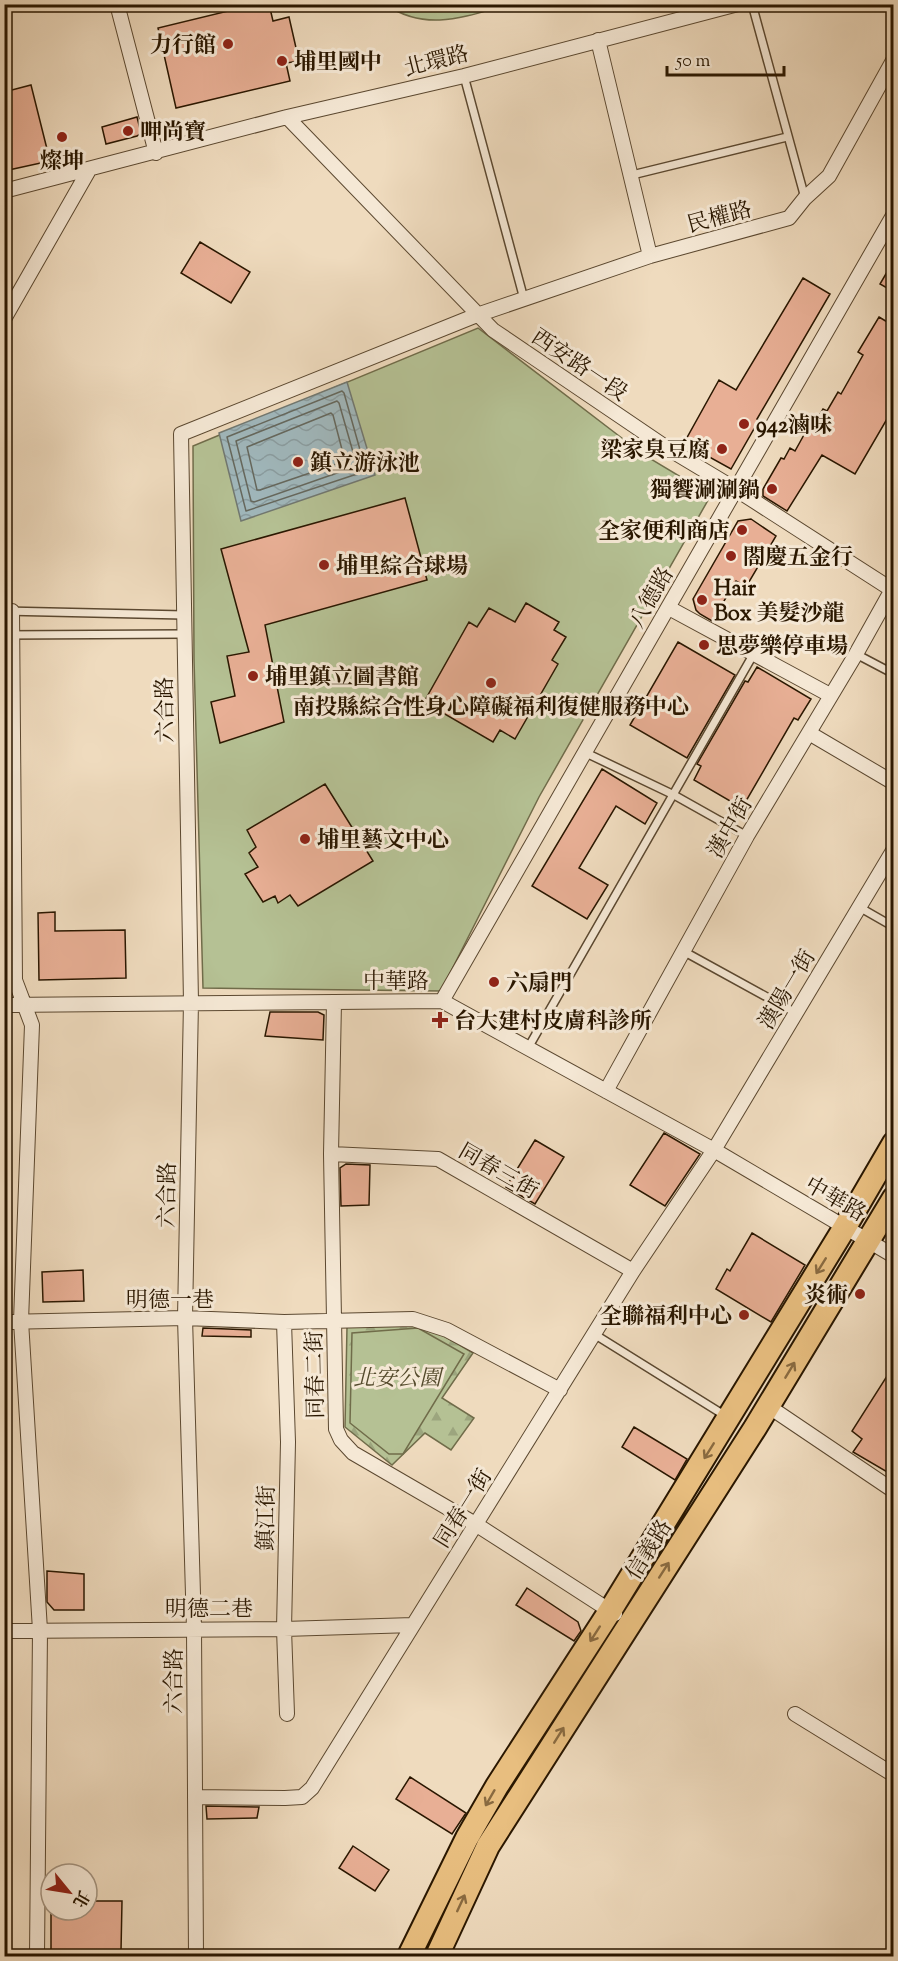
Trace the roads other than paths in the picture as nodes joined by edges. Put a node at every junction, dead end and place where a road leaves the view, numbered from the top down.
1 (117, 4) edge
2 (738, 4) edge
3 (752, 4) edge
4 (598, 39) junction
5 (894, 58) edge
6 (464, 76) junction
7 (287, 117) junction
8 (787, 137) junction
9 (156, 153) junction
10 (89, 170) junction
11 (632, 175) junction
12 (4, 190) edge
13 (805, 198) junction
14 (894, 214) edge
15 (650, 256) junction
16 (524, 299) junction
17 (477, 315) junction
18 (4, 320) edge
19 (181, 434) joint
20 (737, 490) junction
21 (893, 589) edge
22 (669, 608) junction
23 (8, 611) edge
24 (184, 615) junction
25 (184, 634) junction
26 (9, 635) edge
27 (856, 654) junction
28 (753, 655) junction
29 (894, 674) edge
30 (830, 695) junction
31 (809, 733) junction
32 (584, 752) junction
33 (894, 783) edge
34 (674, 795) junction
35 (747, 836) junction
36 (894, 849) edge
37 (859, 907) junction
38 (894, 927) edge
39 (683, 951) junction
40 (442, 1001) junction
41 (191, 1002) junction
42 (334, 1002) junction
43 (23, 1004) junction
44 (4, 1005) edge
45 (796, 1013) junction
46 (528, 1048) junction
47 (606, 1091) junction
48 (894, 1143) edge
49 (714, 1150) junction
50 (331, 1154) junction
51 (894, 1198) edge
52 (845, 1227) junction
53 (868, 1241) junction
54 (894, 1256) edge
55 (633, 1271) junction
56 (185, 1318) junction
57 (335, 1320) junction
58 (21, 1321) junction
59 (4, 1322) edge
60 (284, 1322) junction
61 (594, 1334) junction
62 (560, 1390) junction
63 (768, 1407) junction
64 (729, 1418) junction
65 (894, 1491) edge
66 (477, 1525) junction
67 (610, 1611) junction
68 (629, 1624) junction
69 (413, 1625) junction
70 (194, 1629) junction
71 (284, 1629) junction
72 (40, 1630) junction
73 (4, 1631) edge
74 (287, 1714) dead end
75 (795, 1714) dead end
76 (894, 1775) edge
77 (195, 1797) junction
78 (37, 1956) edge
79 (196, 1956) edge
80 (409, 1956) edge
81 (437, 1956) edge

1 - 9 street
2 - 4 street, 北環路
3 - 8 lane
4 - 6 street, 北環路
4 - 11 street
5 - 13 street, 民權路
6 - 7 street, 北環路
6 - 16 lane
7 - 9 street, 北環路
7 - 17 street, 西安路一段
8 - 11 lane
8 - 13 lane
9 - 10 street, 北環路
10 - 12 street, 北環路
10 - 18 street
11 - 15 street
13 - 15 street, 民權路
14 - 20 street, 八德路
15 - 16 street, 民權路
16 - 17 street, 民權路
17 - 19 street, 民權路
17 - 20 street, 西安路一段
19 - 24 street, 六合路
20 - 21 street, 西安路一段
20 - 22 street, 八德路
21 - 27 street, 漢中街
22 - 28 street
22 - 32 street, 八德路
23 - 24 lane
23 - 26 street
24 - 25 street, 六合路
25 - 26 lane
25 - 41 street, 六合路
26 - 43 street
27 - 29 lane
27 - 30 street, 漢中街
28 - 30 street
28 - 34 lane
30 - 31 street, 漢中街
31 - 33 street
31 - 35 street, 漢中街
32 - 34 lane
32 - 40 street, 八德路
34 - 35 lane
34 - 46 lane
35 - 39 street, 漢中街
36 - 37 street, 漢陽一街
37 - 38 lane
37 - 45 street, 漢陽一街
39 - 45 lane
39 - 47 street, 漢中街
40 - 42 street, 中華路
40 - 46 street, 中華路
41 - 42 street, 中華路
41 - 43 street, 中華路
41 - 56 street, 六合路
42 - 50 street, 同春二街
43 - 44 street, 中華路
43 - 58 street
45 - 49 street, 漢陽一街
46 - 47 street, 中華路
47 - 49 street, 中華路
48 - 52 main road, 信義路
49 - 52 street, 中華路
49 - 55 street, 同春一街
50 - 55 street, 同春三街
50 - 57 street, 同春二街
51 - 53 main road, 信義路
52 - 53 street, 中華路
52 -> 64 main road, 信義路
53 - 54 street, 中華路
63 -> 53 main road, 信義路
55 - 61 street, 同春一街
56 - 58 street, 明德一巷
56 - 60 street, 明德一巷
56 - 70 street, 六合路
57 - 60 street, 明德一巷
57 - 62 street, 明德一巷
57 - 66 street, 同春二街
58 - 59 street, 明德一巷
58 - 72 street
60 - 71 street, 鎮江街
61 - 62 street, 同春一街
61 - 64 lane
62 - 66 street, 同春一街
63 - 65 street
68 -> 63 main road, 信義路
64 -> 67 main road, 信義路
66 - 67 street, 同春二街
66 - 69 street, 同春一街
67 - 68 street, 同春二街
67 -> 80 main road, 信義路
81 -> 68 main road, 信義路
69 - 71 street, 明德二巷
69 - 77 street, 同春一街
70 - 71 street, 明德二巷
70 - 72 street, 明德二巷
70 - 77 street, 六合路
71 - 74 street, 鎮江街
72 - 73 street, 明德二巷
72 - 78 street
75 - 76 street
77 - 79 street, 六合路

